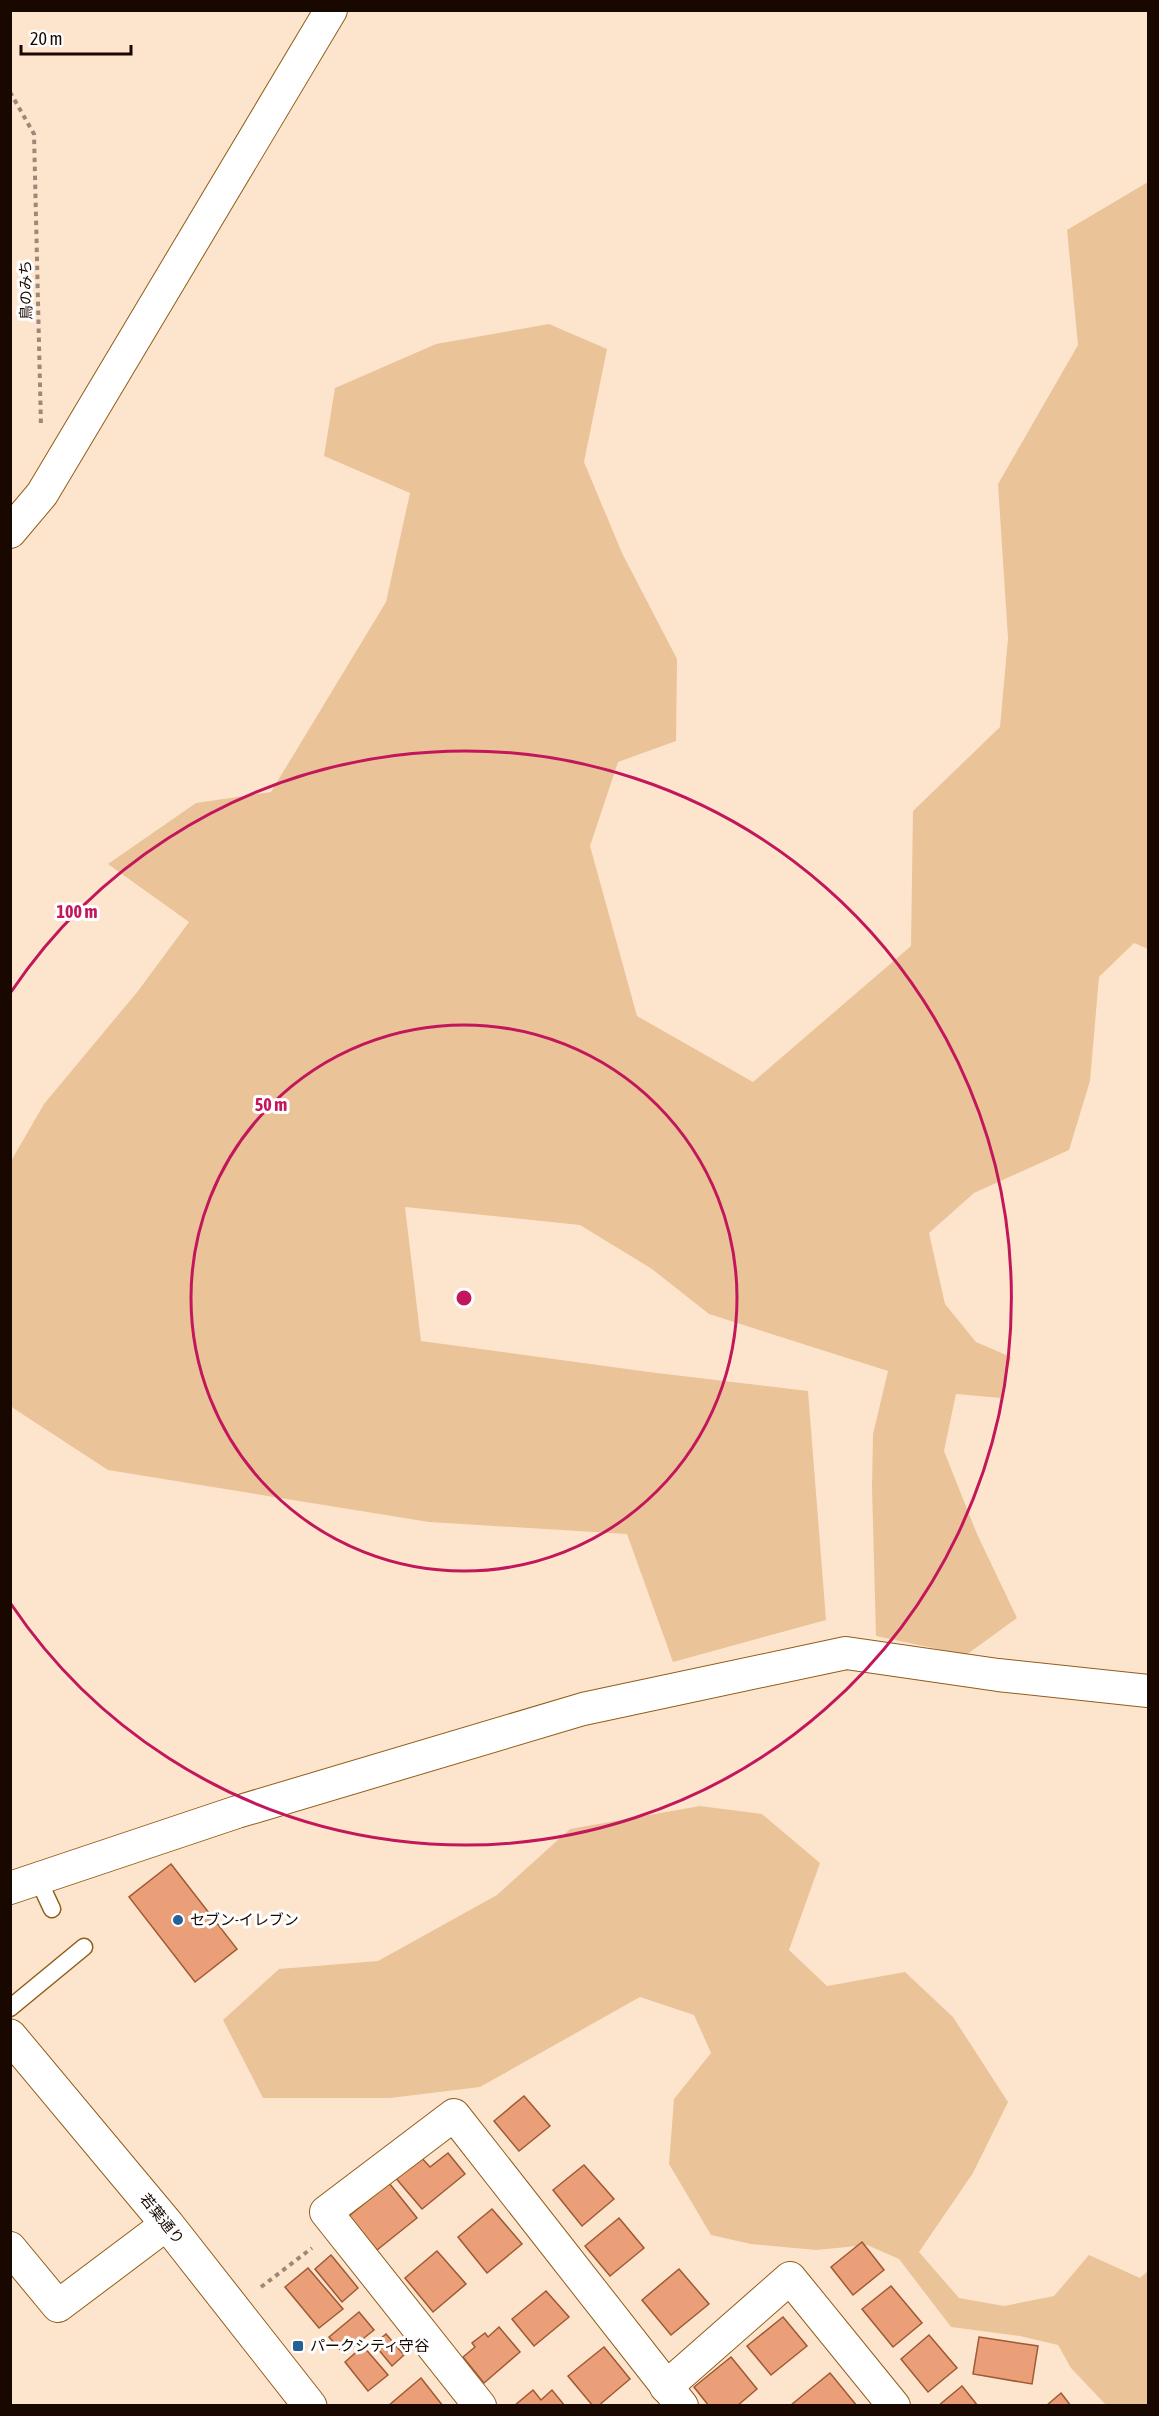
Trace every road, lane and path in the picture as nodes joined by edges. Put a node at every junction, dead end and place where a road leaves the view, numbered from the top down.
1 (331, 10) edge
2 (10, 92) edge
3 (41, 434) dead end
4 (10, 532) edge
5 (1149, 1691) edge
6 (24, 1883) edge
7 (52, 1909) dead end
8 (84, 1947) dead end
9 (10, 2008) edge
10 (10, 2036) edge
11 (166, 2224) junction
12 (338, 2227) junction
13 (10, 2248) edge
14 (261, 2287) dead end
15 (674, 2396) edge
16 (310, 2406) edge
17 (480, 2406) edge
18 (894, 2406) edge

1 - 4 street
2 - 3 path, 鳥のみち
5 - 6 street
6 - 7 lane
8 - 9 lane
10 - 11 street, 若葉通り
11 - 13 street
11 - 16 street, 若葉通り
12 - 14 path
12 - 15 street
12 - 17 street
15 - 18 street

